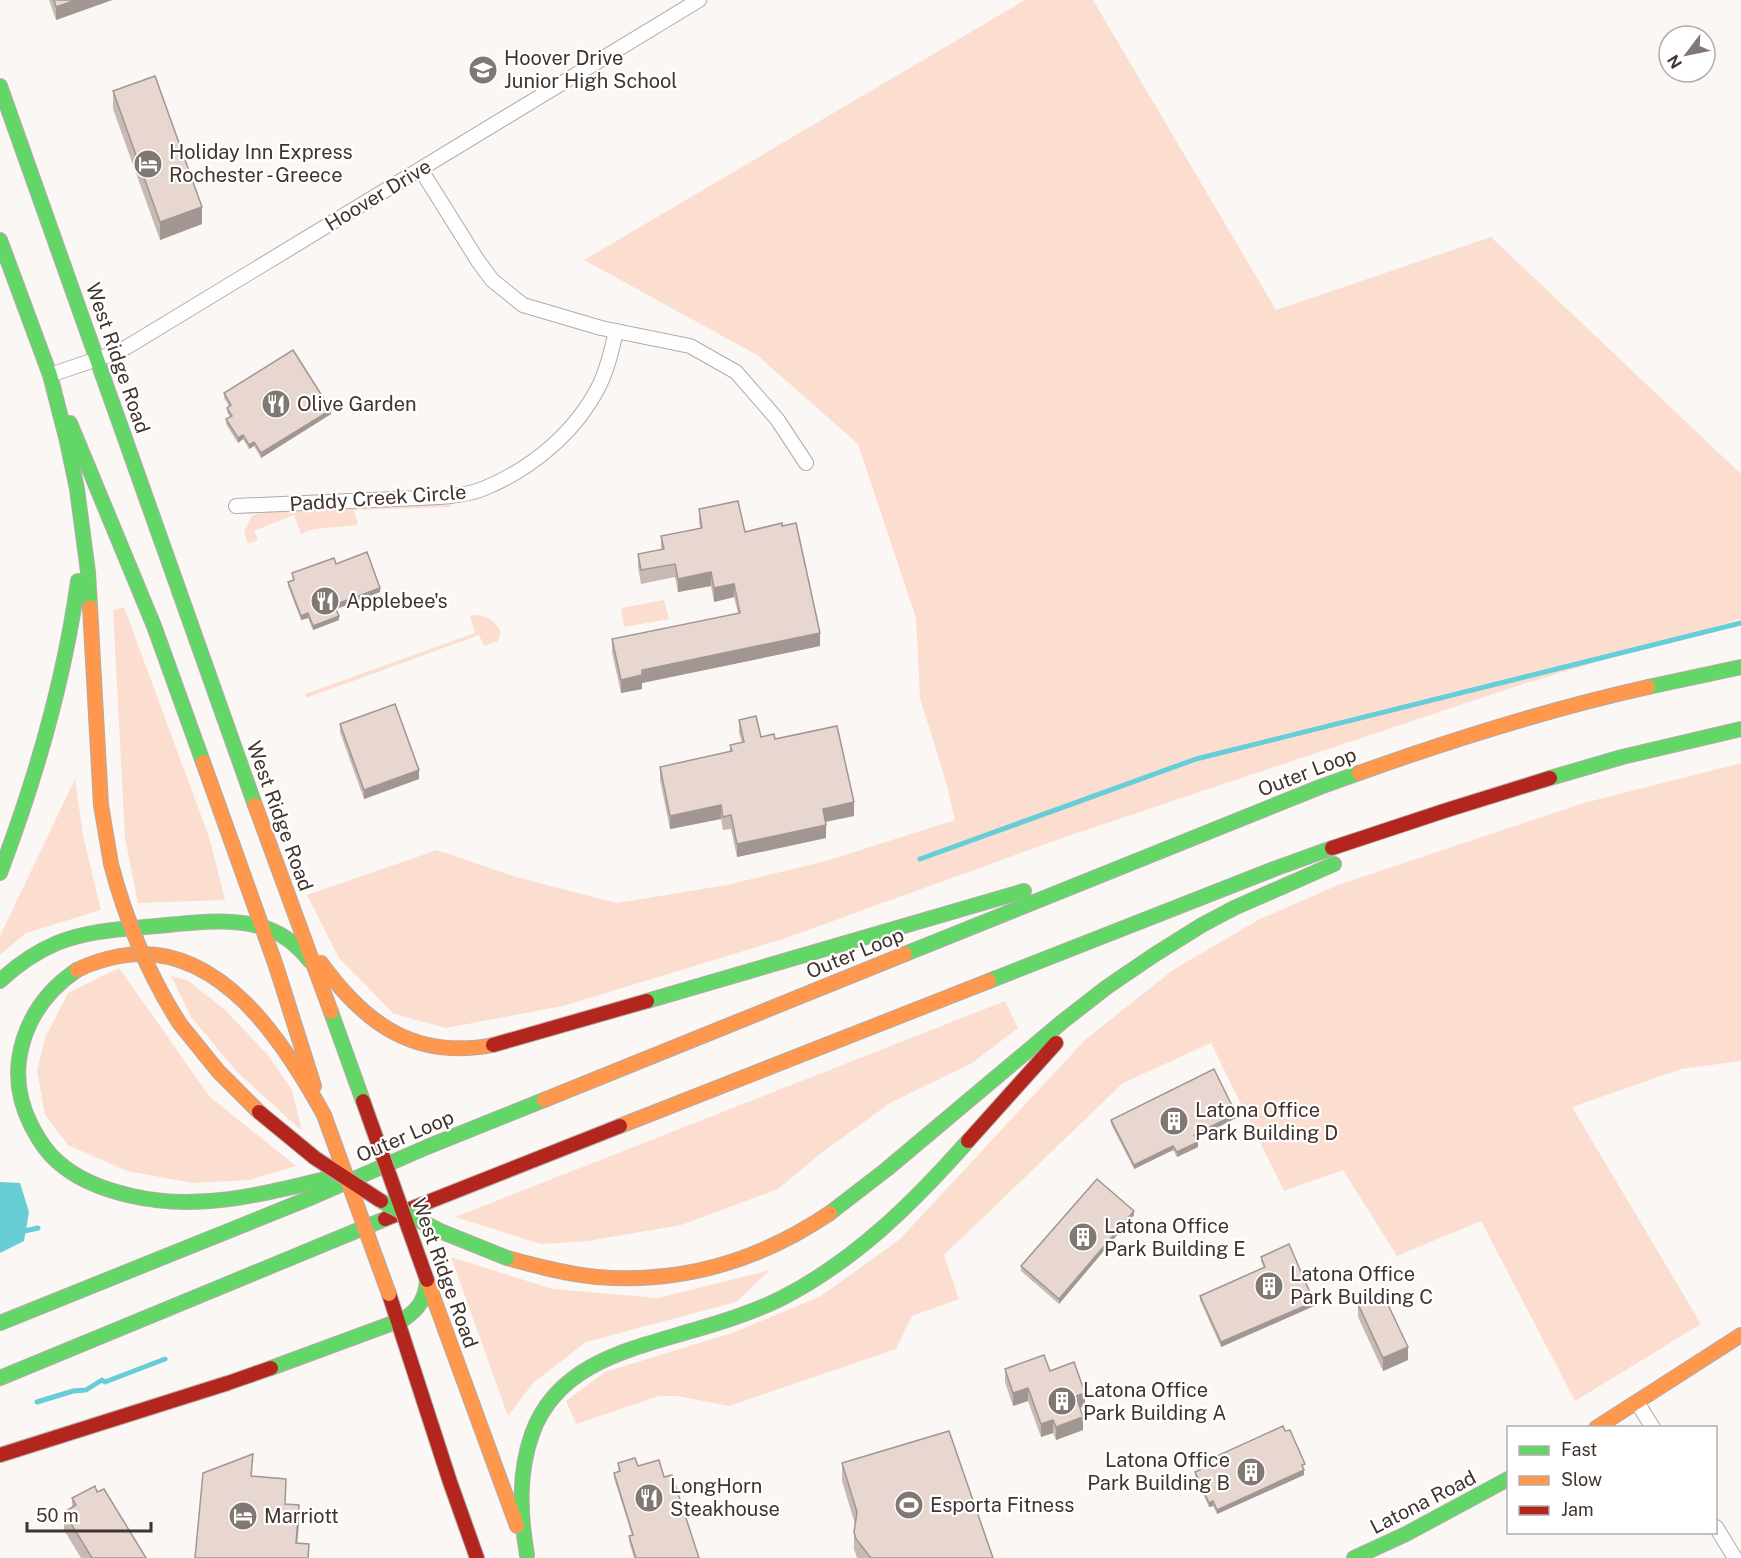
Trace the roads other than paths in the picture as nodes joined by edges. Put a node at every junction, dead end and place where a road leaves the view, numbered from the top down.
1 (699, 0) edge
2 (0, 86) edge
3 (421, 170) junction
4 (0, 240) edge
5 (616, 331) junction
6 (98, 359) junction
7 (50, 375) junction
8 (806, 463) dead end
9 (80, 504) junction
10 (236, 506) dead end
11 (1741, 667) edge
12 (1741, 729) edge
13 (1534, 782) junction
14 (1181, 842) junction
15 (0, 873) edge
16 (295, 915) junction
17 (263, 928) junction
18 (1143, 963) junction
19 (314, 966) junction
20 (0, 981) edge
21 (324, 1115) junction
22 (427, 1147) junction
23 (427, 1280) junction
24 (398, 1322) junction
25 (0, 1323) edge
26 (1741, 1335) edge
27 (0, 1378) edge
28 (1637, 1402) junction
29 (1599, 1426) edge
30 (1652, 1426) edge
31 (0, 1455) edge
32 (1507, 1480) edge
33 (1717, 1529) edge
34 (527, 1557) edge
35 (477, 1558) edge
36 (1354, 1558) edge
37 (1735, 1558) edge

1 - 3 street, Hoover Drive
2 - 6 main road, West Ridge Road
3 - 5 street
3 - 6 street, Hoover Drive
4 - 7 main road
5 - 8 street
5 - 10 street, Paddy Creek Circle
6 - 7 street, Hoover Drive
6 - 16 main road, West Ridge Road
7 - 9 main road
7 - 17 main road
9 - 15 main road
9 - 18 main road, bridge
11 - 14 main road, Outer Loop
12 - 13 main road
13 - 18 main road
13 - 27 main road
14 - 16 main road
14 - 22 main road, Outer Loop
16 - 19 main road, West Ridge Road
17 - 19 main road
17 - 20 main road
17 - 21 main road
18 - 34 main road
19 - 23 main road, West Ridge Road, bridge
21 - 22 main road
21 - 24 main road, bridge
22 - 25 main road, Outer Loop
23 - 24 main road
23 - 34 main road, West Ridge Road
24 - 31 main road
24 - 35 main road
26 - 28 main road
28 - 29 main road
28 - 30 street
32 - 36 main road, Latona Road
33 - 37 street

